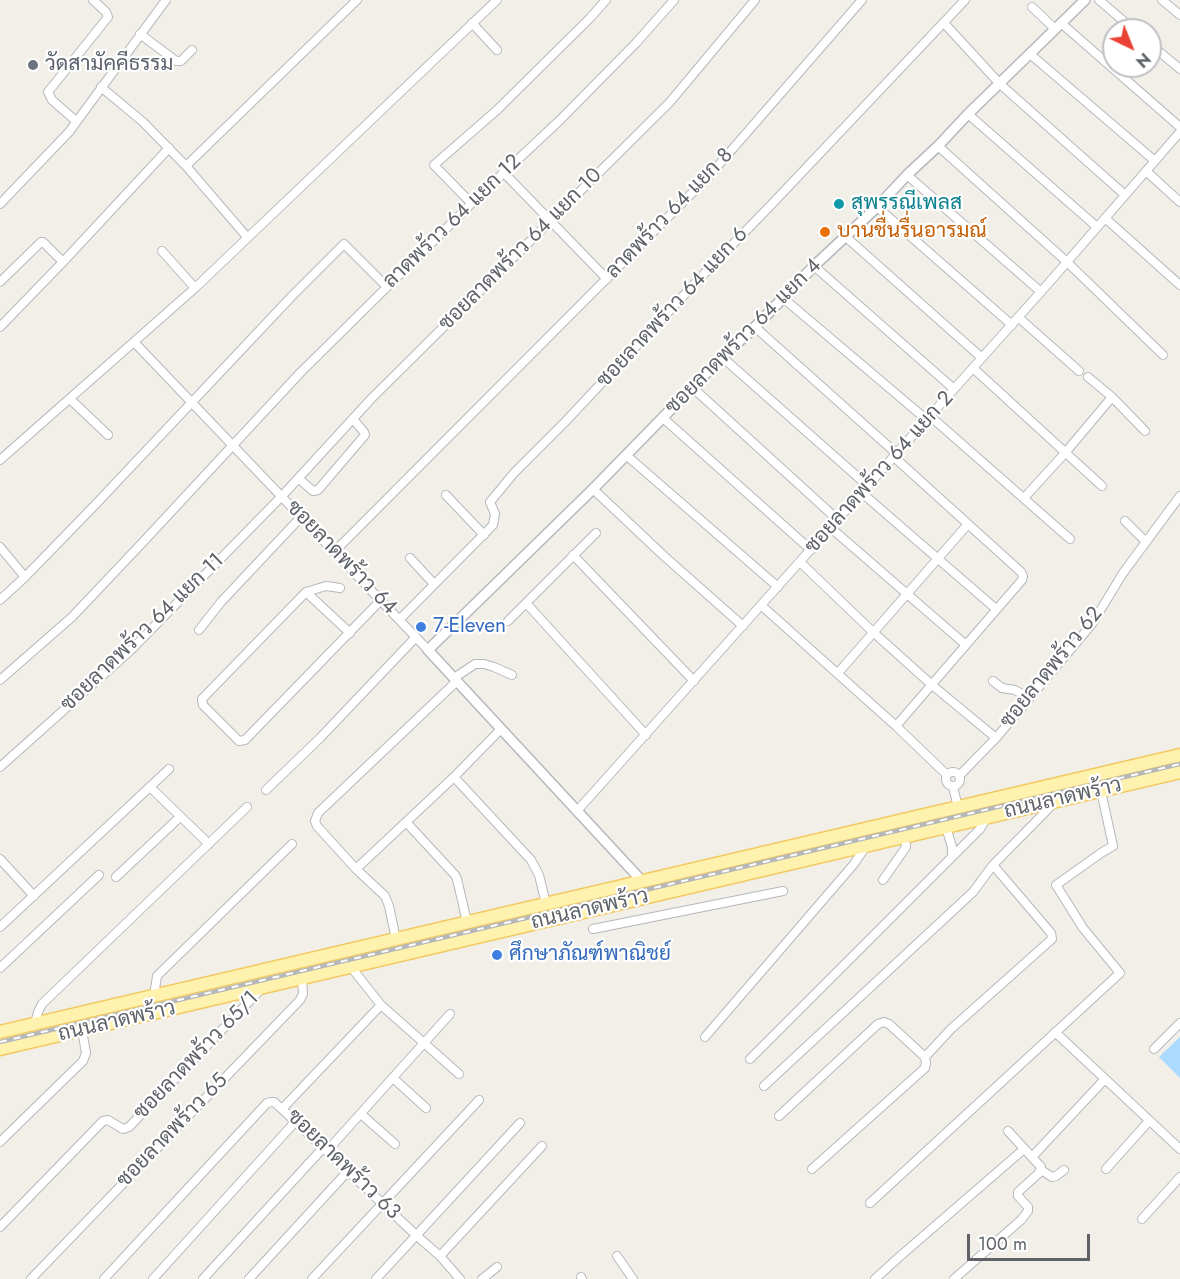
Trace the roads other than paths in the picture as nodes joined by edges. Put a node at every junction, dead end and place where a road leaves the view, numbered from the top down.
1 (93, 0) edge
2 (166, 0) edge
3 (357, 0) edge
4 (496, 0) edge
5 (606, 0) edge
6 (674, 0) edge
7 (754, 0) edge
8 (862, 0) edge
9 (965, 0) edge
10 (1085, 0) edge
11 (1099, 0) edge
12 (1162, 0) edge
13 (1032, 7) dead end
14 (1180, 15) edge
15 (1120, 18) edge
16 (472, 23) junction
17 (944, 23) junction
18 (1058, 26) junction
19 (140, 34) junction
20 (192, 50) dead end
21 (497, 50) dead end
22 (1030, 54) junction
23 (1162, 54) edge
24 (1180, 69) edge
25 (1000, 84) junction
26 (101, 87) junction
27 (968, 114) junction
28 (76, 121) junction
29 (1177, 125) edge
30 (1180, 132) edge
31 (938, 146) junction
32 (169, 148) junction
33 (1155, 161) junction
34 (186, 166) junction
35 (1146, 171) junction
36 (503, 172) junction
37 (907, 175) junction
38 (1125, 195) junction
39 (1180, 202) edge
40 (471, 203) junction
41 (0, 204) edge
42 (877, 207) junction
43 (1105, 218) junction
44 (550, 220) junction
45 (1097, 227) junction
46 (247, 237) junction
47 (846, 237) junction
48 (162, 251) dead end
49 (63, 262) junction
50 (1067, 262) junction
51 (814, 266) junction
52 (607, 279) junction
53 (0, 282) edge
54 (1180, 285) edge
55 (386, 286) junction
56 (195, 288) junction
57 (1041, 292) junction
58 (783, 298) junction
59 (1018, 317) junction
60 (1012, 325) junction
61 (0, 327) edge
62 (755, 327) junction
63 (134, 342) junction
64 (1163, 355) dead end
65 (722, 357) junction
66 (982, 358) junction
67 (973, 368) junction
68 (1079, 371) dead end
69 (1088, 377) dead end
70 (693, 388) junction
71 (954, 389) junction
72 (1112, 397) junction
73 (70, 399) junction
74 (191, 402) junction
75 (663, 418) junction
76 (928, 418) junction
77 (353, 419) junction
78 (1145, 431) dead end
79 (108, 435) dead end
80 (232, 445) junction
81 (1065, 453) junction
82 (626, 455) junction
83 (895, 456) junction
84 (0, 460) edge
85 (298, 478) junction
86 (868, 486) junction
87 (1102, 486) dead end
88 (593, 489) junction
89 (861, 494) junction
90 (446, 495) dead end
91 (282, 496) junction
92 (1180, 496) edge
93 (1024, 498) junction
94 (302, 517) junction
95 (838, 520) junction
96 (1125, 521) dead end
97 (968, 524) junction
98 (831, 528) junction
99 (596, 533) dead end
100 (484, 535) junction
101 (1070, 539) dead end
102 (1146, 542) junction
103 (0, 547) edge
104 (812, 550) junction
105 (334, 552) junction
106 (573, 555) junction
107 (410, 558) dead end
108 (937, 559) junction
109 (800, 562) junction
110 (25, 577) junction
111 (434, 584) junction
112 (778, 587) junction
113 (340, 588) dead end
114 (306, 592) junction
115 (907, 594) junction
116 (0, 600) edge
117 (381, 600) junction
118 (526, 603) junction
119 (762, 606) junction
120 (996, 609) junction
121 (400, 619) junction
122 (508, 621) dead end
123 (743, 626) junction
124 (199, 630) dead end
125 (873, 632) junction
126 (350, 633) junction
127 (416, 637) junction
128 (966, 645) junction
129 (428, 650) junction
130 (838, 673) junction
131 (512, 675) dead end
132 (456, 680) junction
133 (0, 681) edge
134 (694, 681) junction
135 (993, 681) dead end
136 (932, 685) junction
137 (1029, 698) junction
138 (896, 726) junction
139 (501, 729) junction
140 (646, 735) junction
141 (996, 738) junction
142 (1180, 755) edge
143 (0, 766) edge
144 (169, 769) dead end
145 (1180, 772) edge
146 (1098, 774) junction
147 (947, 775) junction
148 (959, 776) junction
149 (454, 777) junction
150 (150, 787) junction
151 (953, 787) junction
152 (266, 790) dead end
153 (1101, 791) junction
154 (1055, 801) junction
155 (247, 807) dead end
156 (958, 807) junction
157 (577, 811) junction
158 (180, 817) junction
159 (987, 817) junction
160 (406, 822) junction
161 (946, 827) junction
162 (905, 836) junction
163 (209, 844) junction
164 (292, 844) dead end
165 (867, 845) junction
166 (952, 857) junction
167 (0, 859) edge
168 (993, 865) junction
169 (356, 869) junction
170 (99, 875) dead end
171 (116, 877) dead end
172 (883, 880) dead end
173 (642, 881) junction
174 (783, 891) dead end
175 (34, 896) junction
176 (647, 897) junction
177 (546, 904) junction
178 (467, 922) junction
179 (0, 927) edge
180 (593, 929) dead end
181 (396, 939) junction
182 (351, 967) junction
183 (0, 968) edge
184 (302, 978) junction
185 (263, 987) junction
186 (154, 996) junction
187 (381, 1005) junction
188 (450, 1014) dead end
189 (56, 1019) junction
190 (1180, 1023) edge
191 (35, 1024) junction
192 (82, 1030) junction
193 (0, 1032) edge
194 (1055, 1032) junction
195 (58, 1035) junction
196 (705, 1037) dead end
197 (424, 1043) junction
198 (0, 1049) edge
199 (1155, 1049) dead end
200 (925, 1057) junction
201 (750, 1059) dead end
202 (459, 1074) dead end
203 (393, 1078) junction
204 (1105, 1079) junction
205 (764, 1086) dead end
206 (479, 1100) dead end
207 (426, 1108) dead end
208 (282, 1109) junction
209 (361, 1114) junction
210 (779, 1116) dead end
211 (1149, 1121) junction
212 (295, 1122) junction
213 (520, 1123) dead end
214 (1008, 1131) dead end
215 (0, 1142) edge
216 (395, 1144) dead end
217 (542, 1146) dead end
218 (1024, 1149) junction
219 (1180, 1149) edge
220 (325, 1150) junction
221 (1032, 1157) junction
222 (812, 1169) dead end
223 (1106, 1169) dead end
224 (1041, 1170) junction
225 (1064, 1170) dead end
226 (348, 1171) junction
227 (1180, 1177) edge
228 (382, 1203) junction
229 (870, 1203) dead end
230 (1142, 1219) dead end
231 (0, 1227) edge
232 (417, 1236) junction
233 (440, 1256) junction
234 (617, 1256) dead end
235 (497, 1267) dead end
236 (31, 1279) edge
237 (104, 1279) edge
238 (153, 1279) edge
239 (203, 1279) edge
240 (249, 1279) edge
241 (312, 1279) edge
242 (376, 1279) edge
243 (460, 1279) edge
244 (482, 1279) edge
245 (633, 1279) edge
246 (875, 1279) edge
247 (954, 1279) edge

1 - 28 street
2 - 19 street
3 - 34 street
4 - 16 street
5 - 40 street
6 - 36 street, ลาดพร้าว 64 แยก 12
7 - 44 street, ซอยลาดพร้าว 64 แยก 10
8 - 52 street, ลาดพร้าว 64 แยก 8
9 - 17 street, ซอยลาดพร้าว 64 แยก 6
10 - 18 street, ซอยลาดพร้าว 64 แยก 4
11 - 15 street
12 - 14 street
13 - 18 street
16 - 21 street
16 - 46 street
17 - 25 street
17 - 100 street, ซอยลาดพร้าว 64 แยก 6
18 - 22 street, ซอยลาดพร้าว 64 แยก 4
18 - 29 street
19 - 20 street
19 - 26 street
22 - 25 street, ซอยลาดพร้าว 64 แยก 4
22 - 33 street
23 - 24 street
25 - 27 street, ซอยลาดพร้าว 64 แยก 4
25 - 38 street
26 - 28 street
26 - 32 street
27 - 31 street, ซอยลาดพร้าว 64 แยก 4
27 - 45 street
28 - 41 street
30 - 33 street, ซอยลาดพร้าว 64 แยก 2
31 - 37 street, ซอยลาดพร้าว 64 แยก 4
31 - 50 street
32 - 34 street
32 - 49 street
33 - 35 street, ซอยลาดพร้าว 64 แยก 2
34 - 46 street
35 - 38 street, ซอยลาดพร้าว 64 แยก 2
35 - 39 street
36 - 40 street, ลาดพร้าว 64 แยก 12
36 - 44 street
37 - 42 street, ซอยลาดพร้าว 64 แยก 4
37 - 57 street
38 - 43 street, ซอยลาดพร้าว 64 แยก 2
40 - 55 street, ลาดพร้าว 64 แยก 12
42 - 47 street, ซอยลาดพร้าว 64 แยก 4
42 - 60 street
43 - 45 street, ซอยลาดพร้าว 64 แยก 2
43 - 54 street
44 - 52 street
44 - 77 street, ซอยลาดพร้าว 64 แยก 10
45 - 50 street, ซอยลาดพร้าว 64 แยก 2
46 - 56 street
47 - 51 street, ซอยลาดพร้าว 64 แยก 4
47 - 66 street
48 - 56 street
49 - 53 street
49 - 61 street
50 - 57 street, ซอยลาดพร้าว 64 แยก 2
50 - 64 street
51 - 58 street, ซอยลาดพร้าว 64 แยก 4
51 - 71 street
52 - 105 street, ลาดพร้าว 64 แยก 8
55 - 74 street
55 - 80 street, ลาดพร้าว 64 แยก 12
56 - 63 street
57 - 59 street, ซอยลาดพร้าว 64 แยก 2
58 - 62 street, ซอยลาดพร้าว 64 แยก 4
58 - 76 street
59 - 60 street, ซอยลาดพร้าว 64 แยก 2
59 - 68 street
60 - 66 street, ซอยลาดพร้าว 64 แยก 2
62 - 65 street, ซอยลาดพร้าว 64 แยก 4
62 - 83 street
63 - 73 street
63 - 74 street, ซอยลาดพร้าว 64
65 - 70 street, ซอยลาดพร้าว 64 แยก 4
65 - 86 street
66 - 67 street, ซอยลาดพร้าว 64 แยก 2
67 - 71 street, ซอยลาดพร้าว 64 แยก 2
67 - 81 street
69 - 72 street
70 - 75 street, ซอยลาดพร้าว 64 แยก 4
70 - 95 street
71 - 76 street, ซอยลาดพร้าว 64 แยก 2
72 - 78 street
72 - 81 street
73 - 79 street
73 - 84 street
74 - 80 street, ซอยลาดพร้าว 64
74 - 110 street
75 - 82 street, ซอยลาดพร้าว 64 แยก 4
75 - 104 street
76 - 83 street, ซอยลาดพร้าว 64 แยก 2
76 - 93 street
77 - 85 street, ซอยลาดพร้าว 64 แยก 10
77 - 85 street
80 - 91 street, ซอยลาดพร้าว 64
80 - 133 street, ลาดพร้าว 64 แยก 12
81 - 87 street
81 - 93 street
82 - 88 street, ซอยลาดพร้าว 64 แยก 4
82 - 112 street
83 - 86 street, ซอยลาดพร้าว 64 แยก 2
83 - 97 street
85 - 91 street, ซอยลาดพร้าว 64 แยก 10
86 - 89 street, ซอยลาดพร้าว 64 แยก 2
88 - 123 street
88 - 129 street, ซอยลาดพร้าว 64 แยก 4
89 - 95 street, ซอยลาดพร้าว 64 แยก 2
89 - 108 street
90 - 100 street
91 - 94 street, ซอยลาดพร้าว 64
91 - 143 street, ซอยลาดพร้าว 64 แยก 11
92 - 102 street, ซอยลาดพร้าว 62
93 - 101 street
94 - 105 street, ซอยลาดพร้าว 64
94 - 124 street
95 - 98 street, ซอยลาดพร้าว 64 แยก 2
96 - 102 street
97 - 108 street
97 - 120 street
98 - 104 street, ซอยลาดพร้าว 64 แยก 2
98 - 115 street
99 - 106 street
100 - 111 street, ซอยลาดพร้าว 64 แยก 6
102 - 137 street, ซอยลาดพร้าว 62
103 - 110 street
104 - 109 street, ซอยลาดพร้าว 64 แยก 2
105 - 117 street, ซอยลาดพร้าว 64
106 - 118 street
106 - 134 street
107 - 111 street
108 - 115 street
108 - 120 street
109 - 112 street, ซอยลาดพร้าว 64 แยก 2
109 - 125 street
110 - 116 street
111 - 121 street, ซอยลาดพร้าว 64 แยก 6
112 - 119 street, ซอยลาดพร้าว 64 แยก 2
113 - 114 street
114 - 126 street
114 - 126 street
115 - 125 street
115 - 128 street
117 - 121 street, ซอยลาดพร้าว 64
117 - 126 street
118 - 122 street
118 - 140 street
119 - 123 street, ซอยลาดพร้าว 64 แยก 2
119 - 130 street
120 - 128 street
121 - 127 street, ซอยลาดพร้าว 64
123 - 134 street, ซอยลาดพร้าว 64 แยก 2
125 - 130 street
125 - 136 street
127 - 129 street, ซอยลาดพร้าว 64
127 - 152 street
128 - 136 street
129 - 132 street, ซอยลาดพร้าว 64
130 - 138 street
131 - 132 street
132 - 139 street, ซอยลาดพร้าว 64
132 - 169 street
134 - 140 street, ซอยลาดพร้าว 64 แยก 2
135 - 137 street
136 - 138 street
136 - 141 street
137 - 141 street, ซอยลาดพร้าว 62
138 - 147 street
139 - 149 street
139 - 157 street, ซอยลาดพร้าว 64
140 - 157 street, ซอยลาดพร้าว 64 แยก 2
141 - 148 street, ซอยลาดพร้าว 62
142 - 146 main road, ถนนลาดพร้าว
144 - 150 street
145 - 153 main road, ถนนลาดพร้าว
146 - 153 main road
146 - 156 main road, ถนนลาดพร้าว
147 - 148 street
147 - 151 street
148 - 151 street, ซอยลาดพร้าว 62
149 - 160 street
149 - 177 street
150 - 158 street
150 - 175 street
151 - 156 street
153 - 154 main road, ถนนลาดพร้าว
153 - 194 street
154 - 159 main road, ถนนลาดพร้าว
154 - 168 street
155 - 163 street
156 - 173 main road, ถนนลาดพร้าว
157 - 173 street, ซอยลาดพร้าว 64
158 - 163 street
158 - 171 street
159 - 161 main road, ถนนลาดพร้าว
159 - 166 street
160 - 169 street
160 - 178 street
161 - 162 main road, ถนนลาดพร้าว
161 - 166 street
162 - 165 main road, ถนนลาดพร้าว
162 - 172 street
163 - 191 street
164 - 186 street
165 - 176 main road, ถนนลาดพร้าว
165 - 196 street
166 - 201 street
167 - 175 street
168 - 200 street
168 - 205 street
169 - 181 street
170 - 183 street
173 - 176 main road
173 - 177 main road, ถนนลาดพร้าว
174 - 180 street
175 - 179 street
176 - 182 main road, ถนนลาดพร้าว
177 - 178 main road, ถนนลาดพร้าว
178 - 181 main road, ถนนลาดพร้าว
181 - 186 main road, ถนนลาดพร้าว
182 - 184 main road, ถนนลาดพร้าว
182 - 187 street
184 - 185 main road, ถนนลาดพร้าว
184 - 236 street, ซอยลาดพร้าว 65
185 - 192 main road, ถนนลาดพร้าว
185 - 231 street, ซอยลาดพร้าว 65/1
186 - 189 main road, ถนนลาดพร้าว
187 - 197 street
187 - 208 street, ซอยลาดพร้าว 63
188 - 197 street
189 - 191 main road, ถนนลาดพร้าว
189 - 195 main road
190 - 199 street
191 - 193 main road, ถนนลาดพร้าว
192 - 195 main road, ถนนลาดพร้าว
192 - 215 street
194 - 204 street
194 - 229 street
195 - 198 main road, ถนนลาดพร้าว
197 - 202 street
197 - 203 street
200 - 210 street
200 - 222 street
203 - 207 street
203 - 209 street
204 - 211 street
204 - 221 street
206 - 228 street
208 - 212 street, ซอยลาดพร้าว 63
208 - 237 street
209 - 216 street
209 - 220 street
211 - 219 street
211 - 223 street
212 - 220 street, ซอยลาดพร้าว 63
212 - 238 street
213 - 232 street
214 - 218 street
217 - 233 street
218 - 221 street
218 - 246 street
220 - 226 street, ซอยลาดพร้าว 63
220 - 239 street
221 - 224 street
224 - 225 street
224 - 247 street
226 - 228 street, ซอยลาดพร้าว 63
226 - 240 street
227 - 230 street
228 - 232 street, ซอยลาดพร้าว 63
228 - 241 street
232 - 233 street, ซอยลาดพร้าว 63
232 - 242 street
233 - 243 street, ซอยลาดพร้าว 63
234 - 245 street
235 - 244 street

